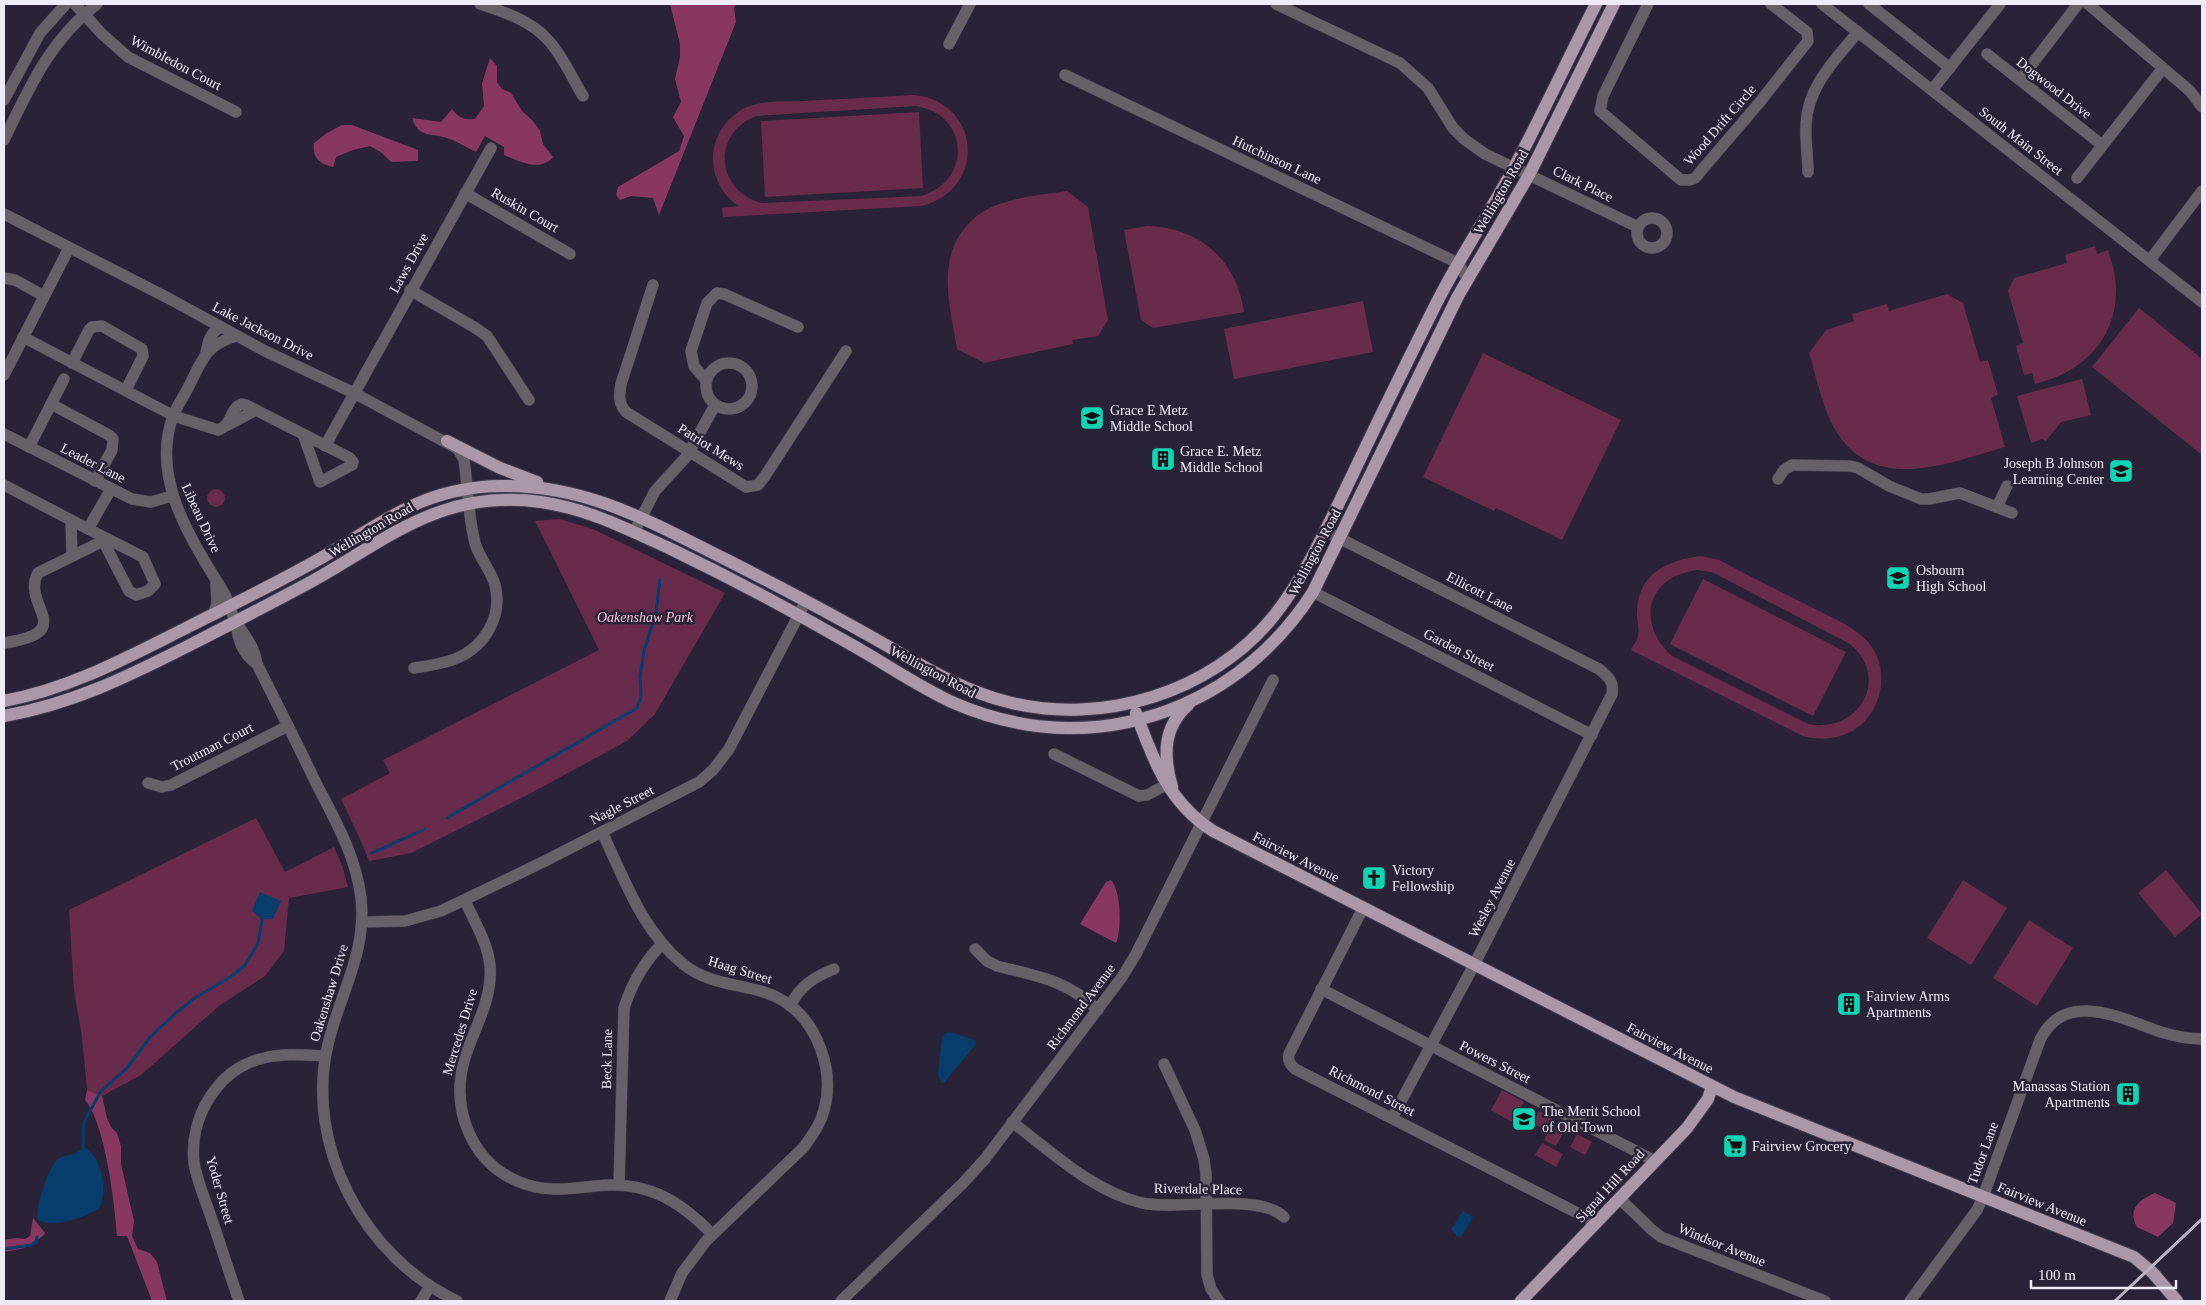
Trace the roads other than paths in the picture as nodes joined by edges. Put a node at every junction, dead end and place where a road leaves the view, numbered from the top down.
1 (66, 4) edge
2 (75, 4) edge
3 (97, 4) edge
4 (480, 4) edge
5 (970, 4) edge
6 (1276, 4) edge
7 (1596, 4) edge
8 (1614, 4) edge
9 (1648, 4) edge
10 (1771, 4) edge
11 (1822, 4) edge
12 (1869, 4) edge
13 (2000, 4) edge
14 (2078, 4) edge
15 (2088, 4) edge
16 (83, 14) junction
17 (1858, 32) junction
18 (949, 44) dead end
19 (1987, 54) dead end
20 (1950, 68) junction
21 (2162, 68) junction
22 (1065, 74) dead end
23 (2020, 80) junction
24 (1932, 90) junction
25 (583, 96) dead end
26 (4, 100) edge
27 (2202, 107) edge
28 (236, 112) dead end
29 (4, 140) edge
30 (2102, 145) junction
31 (491, 148) dead end
32 (1514, 168) junction
33 (1808, 172) dead end
34 (1530, 174) junction
35 (2077, 178) dead end
36 (2202, 191) edge
37 (465, 193) junction
38 (4, 214) edge
39 (1638, 227) dead end
40 (69, 248) junction
41 (570, 254) dead end
42 (2150, 260) junction
43 (1458, 263) junction
44 (4, 278) edge
45 (1468, 280) junction
46 (653, 285) dead end
47 (410, 290) junction
48 (44, 296) junction
49 (2202, 302) edge
50 (220, 327) junction
51 (798, 327) dead end
52 (237, 336) junction
53 (23, 337) junction
54 (846, 351) dead end
55 (206, 352) junction
56 (72, 362) junction
57 (4, 375) edge
58 (64, 379) dead end
59 (706, 380) junction
60 (126, 390) junction
61 (354, 393) junction
62 (529, 400) dead end
63 (51, 404) junction
64 (715, 404) junction
65 (174, 416) junction
66 (4, 434) edge
67 (303, 434) junction
68 (447, 441) junction
69 (325, 446) junction
70 (29, 447) junction
71 (690, 452) junction
72 (1778, 479) dead end
73 (95, 481) junction
74 (4, 485) edge
75 (2007, 486) dead end
76 (467, 488) junction
77 (111, 489) junction
78 (556, 489) junction
79 (172, 496) junction
80 (469, 503) junction
81 (1997, 507) junction
82 (2012, 513) dead end
83 (640, 518) junction
84 (71, 520) junction
85 (88, 529) junction
86 (1325, 531) junction
87 (634, 532) junction
88 (104, 538) junction
89 (1340, 538) junction
90 (72, 556) junction
91 (215, 582) junction
92 (1313, 592) junction
93 (806, 601) junction
94 (228, 606) junction
95 (212, 615) junction
96 (799, 615) junction
97 (236, 622) junction
98 (4, 643) edge
99 (414, 668) dead end
100 (1273, 680) dead end
101 (1613, 688) joint
102 (4, 701) edge
103 (1193, 701) junction
104 (1133, 703) junction
105 (4, 716) edge
106 (1139, 720) junction
107 (288, 726) junction
108 (1592, 735) junction
109 (1054, 754) dead end
110 (148, 784) dead end
111 (1166, 785) junction
112 (1174, 796) junction
113 (1202, 824) junction
114 (602, 832) junction
115 (465, 901) junction
116 (1363, 908) junction
117 (362, 922) junction
118 (662, 944) junction
119 (975, 949) dead end
120 (1474, 965) junction
121 (834, 969) dead end
122 (1321, 990) junction
123 (790, 1006) junction
124 (1098, 1010) junction
125 (2202, 1039) edge
126 (1430, 1046) junction
127 (325, 1056) junction
128 (1164, 1064) dead end
129 (1712, 1086) junction
130 (1392, 1118) junction
131 (1012, 1122) junction
132 (1655, 1161) junction
133 (619, 1185) junction
134 (1983, 1197) junction
135 (1620, 1198) junction
136 (1206, 1204) junction
137 (1284, 1217) dead end
138 (1597, 1223) junction
139 (712, 1234) junction
140 (430, 1286) junction
141 (239, 1301) edge
142 (421, 1301) edge
143 (457, 1301) edge
144 (670, 1301) edge
145 (841, 1301) edge
146 (1219, 1301) edge
147 (1522, 1301) edge
148 (1825, 1301) edge
149 (1910, 1301) edge
150 (2177, 1301) edge

1 - 26 street
2 - 16 street, Wimbledon Court
3 - 16 street
4 - 25 street
5 - 18 street
6 - 32 street, Clark Place
7 - 32 main road, Wellington Road
8 - 34 main road, Wellington Road
9 - 10 street, Wood Drift Circle
11 - 17 street, South Main Street
12 - 20 street
13 - 20 street
14 - 23 street
15 - 21 street
16 - 28 street, Wimbledon Court
16 - 29 street
17 - 24 street, South Main Street
17 - 33 street
19 - 23 street, Dogwood Drive
20 - 24 street
21 - 27 street
21 - 30 street
22 - 43 street, Hutchinson Lane
23 - 30 street, Dogwood Drive
24 - 42 street, South Main Street
30 - 35 street
31 - 37 street, Laws Drive
32 - 34 street, Clark Place
32 - 43 main road, Wellington Road
34 - 39 street, Clark Place
34 - 45 main road, Wellington Road
36 - 42 street
37 - 41 street, Ruskin Court
37 - 47 street, Laws Drive
38 - 40 street, Lake Jackson Drive
40 - 48 street
40 - 50 street, Lake Jackson Drive
42 - 49 street, South Main Street
43 - 45 street
43 - 86 main road, Wellington Road
44 - 48 street
45 - 89 main road, Wellington Road
46 - 71 street, Patriot Mews
47 - 61 street, Laws Drive
47 - 62 street
48 - 53 street
50 - 52 street, Lake Jackson Drive
50 - 55 street, Libeau Drive
51 - 59 street
52 - 55 street
52 - 61 street, Lake Jackson Drive
53 - 56 street
53 - 57 street
54 - 71 street, Patriot Mews
55 - 65 street, Libeau Drive
56 - 60 street
56 - 60 street
58 - 63 street
59 - 64 street
59 - 64 street
60 - 65 street
61 - 68 street, Lake Jackson Drive
61 - 69 street, Laws Drive
63 - 70 street
63 - 73 street
64 - 71 street
65 - 67 street
65 - 79 street, Libeau Drive
66 - 70 street, Leader Lane
67 - 69 street
67 - 69 street
68 - 76 street, Lake Jackson Drive
68 - 78 main road
70 - 73 street, Leader Lane
71 - 83 street
72 - 81 street
73 - 77 street, Leader Lane
74 - 84 street
75 - 81 street
76 - 78 main road, Wellington Road
76 - 80 street, Lake Jackson Drive
76 - 94 main road, Wellington Road
77 - 79 street, Leader Lane
77 - 85 street
78 - 83 main road, Wellington Road
79 - 91 street, Libeau Drive
80 - 87 main road, Wellington Road
80 - 97 main road, Wellington Road
80 - 99 street, Lake Jackson Drive
81 - 82 street
83 - 87 street
83 - 93 main road, Wellington Road
84 - 85 street
84 - 90 street
85 - 88 street
86 - 89 street, Ellicott Lane
86 - 104 main road, Wellington Road
87 - 96 main road, Wellington Road
88 - 88 street
88 - 90 street
89 - 92 main road, Wellington Road
89 - 101 street, Ellicott Lane
90 - 98 street
91 - 94 street, Libeau Drive
91 - 95 street, Libeau Drive
92 - 103 main road, Wellington Road
92 - 108 street, Garden Street
93 - 96 street, Nagle Street
93 - 104 main road, Wellington Road
94 - 95 main road, Wellington Road
94 - 97 street, Oakenshaw Drive
95 - 102 main road, Wellington Road
96 - 106 main road, Wellington Road
96 - 114 street, Nagle Street
97 - 105 main road, Wellington Road
97 - 107 street, Oakenshaw Drive
100 - 113 street, Richmond Avenue
101 - 108 street, Wesley Avenue
103 - 106 main road, Wellington Road
103 - 112 main road
104 - 106 main road, Fairview Avenue
106 - 111 main road, Fairview Avenue
107 - 110 street, Troutman Court
107 - 117 street, Oakenshaw Drive
108 - 120 street, Wesley Avenue
109 - 111 street
111 - 112 main road, Fairview Avenue
112 - 113 main road, Fairview Avenue
113 - 116 main road, Fairview Avenue
113 - 124 street, Richmond Avenue
114 - 115 street, Nagle Street
114 - 118 street, Haag Street
115 - 117 street, Nagle Street
115 - 133 street, Mercedes Drive
116 - 120 main road, Fairview Avenue
116 - 122 street, Richmond Street
117 - 127 street, Oakenshaw Drive
118 - 123 street, Haag Street
118 - 133 street, Beck Lane
119 - 124 street
120 - 126 street, Wesley Avenue
120 - 129 main road, Fairview Avenue
121 - 123 street
122 - 126 street, Powers Street
122 - 130 street, Richmond Street
123 - 139 street, Haag Street
124 - 131 street, Richmond Avenue
125 - 134 street, Tudor Lane
126 - 130 street, Wesley Avenue
126 - 132 street, Powers Street
127 - 140 street, Oakenshaw Drive
127 - 141 street, Yoder Street
128 - 136 street
129 - 132 main road, Signal Hill Road
129 - 134 main road, Fairview Avenue
130 - 138 street, Richmond Street
131 - 136 street, Riverdale Place
131 - 145 street, Richmond Avenue
132 - 135 main road, Signal Hill Road
133 - 139 street, Mercedes Drive
134 - 149 street, Tudor Lane
134 - 150 main road, Fairview Avenue
135 - 138 main road, Signal Hill Road
135 - 148 street, Windsor Avenue
136 - 137 street, Riverdale Place
136 - 146 street
138 - 147 main road, Signal Hill Road
139 - 144 street, Haag Street
140 - 142 street
140 - 143 street, Oakenshaw Drive

